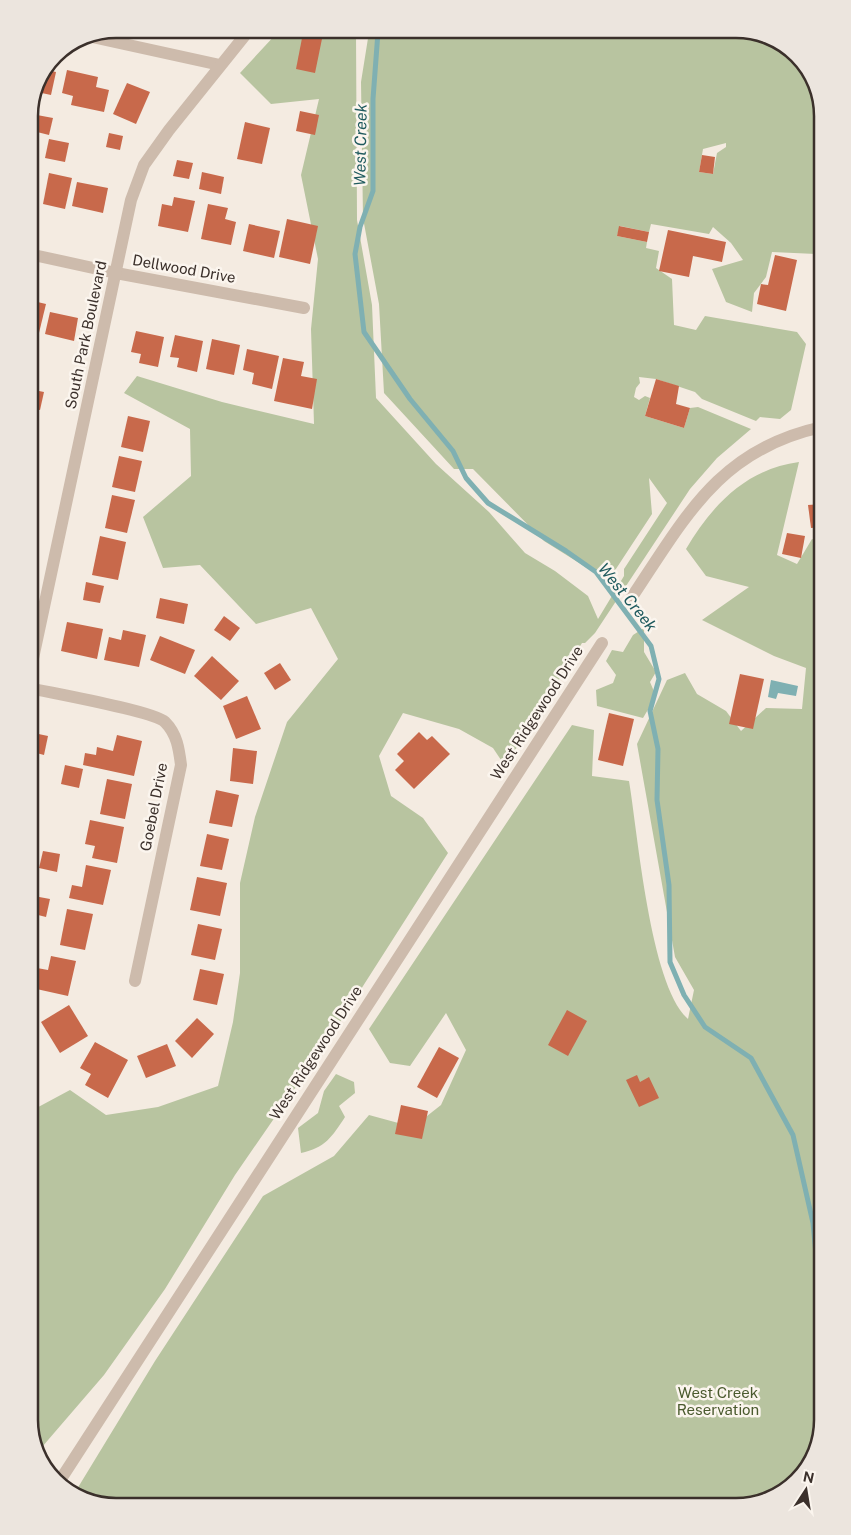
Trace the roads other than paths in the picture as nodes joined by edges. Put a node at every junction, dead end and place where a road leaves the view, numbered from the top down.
1 (243, 38) edge
2 (101, 39) edge
3 (220, 65) junction
4 (38, 256) edge
5 (116, 273) junction
6 (304, 308) dead end
7 (814, 430) edge
8 (632, 597) dead end
9 (38, 635) edge
10 (602, 643) dead end
11 (38, 690) edge
12 (135, 981) dead end
13 (62, 1477) edge

1 - 3 street, South Park Boulevard
2 - 3 street
3 - 5 street, South Park Boulevard
4 - 5 street, Dellwood Drive
5 - 6 street, Dellwood Drive
5 - 9 street, South Park Boulevard
7 - 8 street
10 - 13 street, West Ridgewood Drive
11 - 12 street, Goebel Drive

